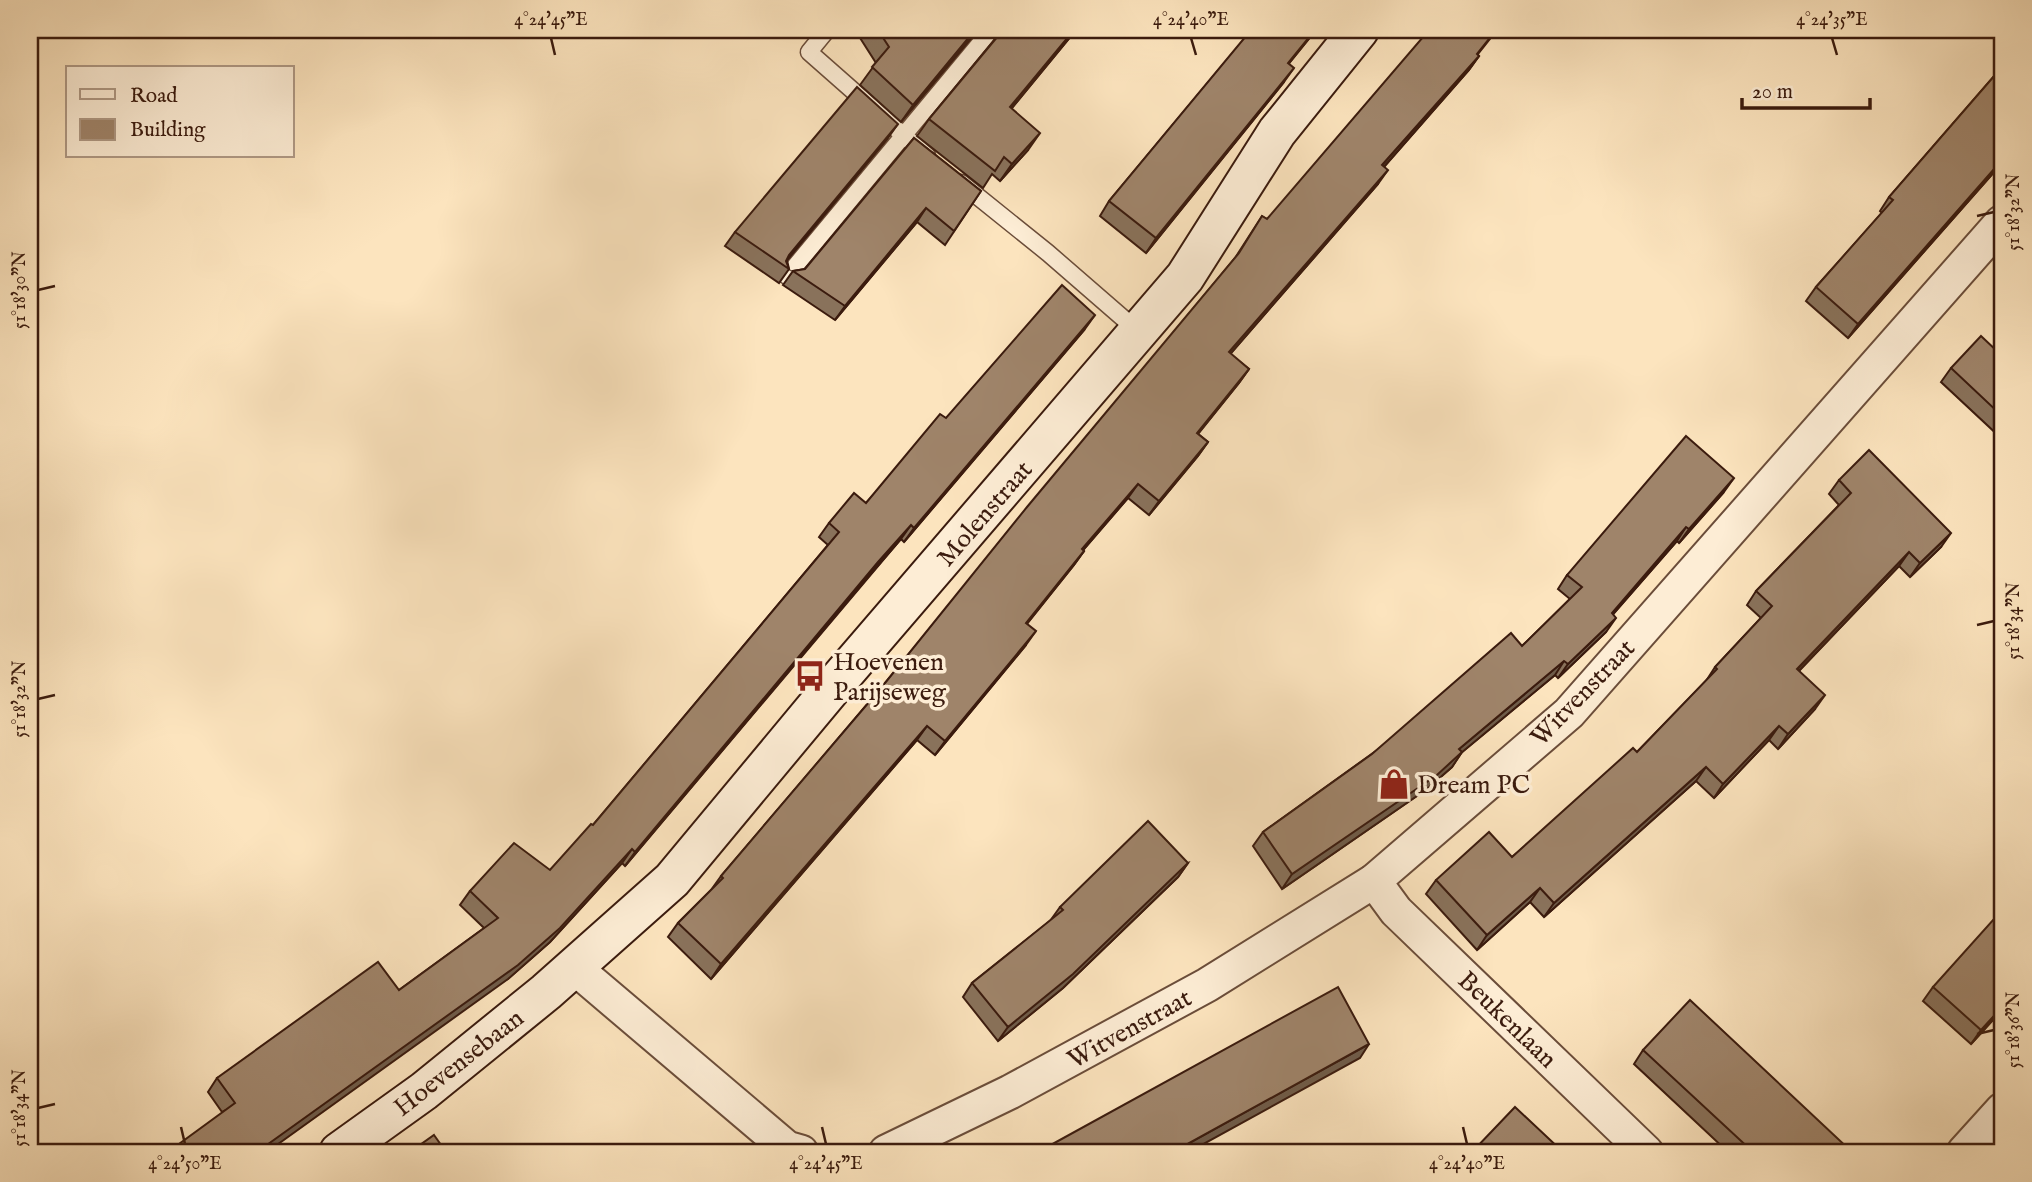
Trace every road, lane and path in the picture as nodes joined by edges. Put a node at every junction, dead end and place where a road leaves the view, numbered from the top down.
1 (827, 30) edge
2 (991, 30) edge
3 (1359, 30) edge
4 (902, 137) junction
5 (2002, 222) edge
6 (787, 276) edge
7 (1139, 331) junction
8 (1374, 881) junction
9 (575, 968) junction
10 (2002, 1110) edge
11 (339, 1152) edge
12 (801, 1152) edge
13 (886, 1152) edge
14 (1646, 1152) edge
15 (1964, 1152) edge

1 - 4 lane
2 - 4 lane
3 - 7 street, Molenstraat
4 - 6 lane
4 - 7 lane
5 - 8 street, Witvenstraat
7 - 9 street, Molenstraat
8 - 13 street, Witvenstraat
8 - 14 street, Beukenlaan
9 - 11 street, Hoevensebaan
9 - 12 street
10 - 15 street

